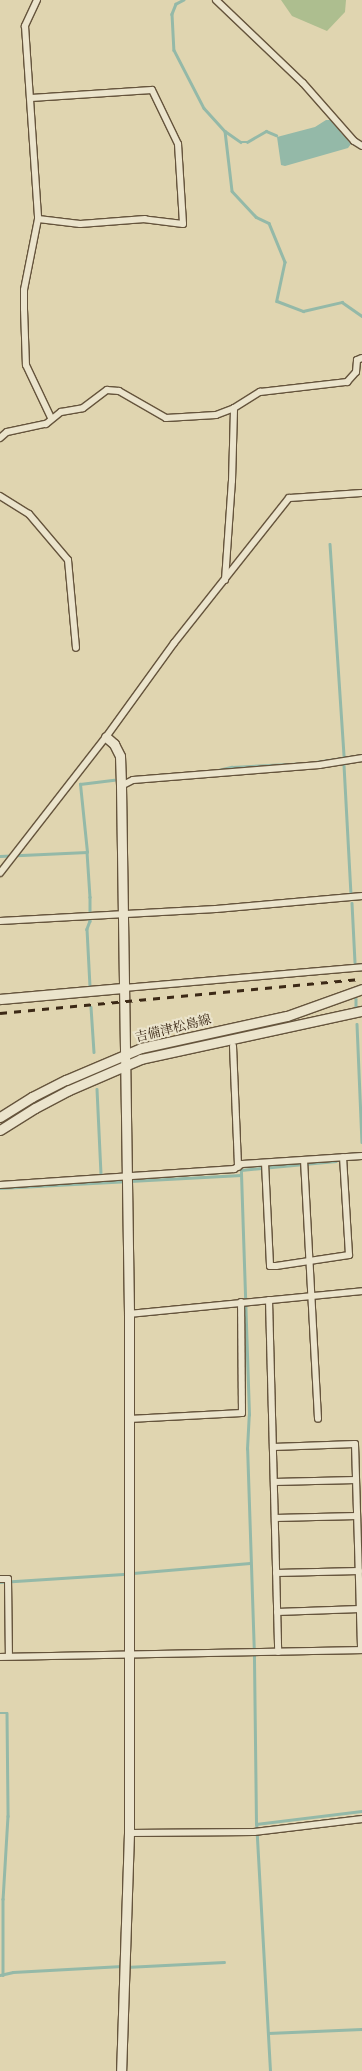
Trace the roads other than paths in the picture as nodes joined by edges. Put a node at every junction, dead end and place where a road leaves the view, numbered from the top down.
1 (37, 0) edge
2 (216, 0) edge
3 (31, 98) junction
4 (362, 146) edge
5 (38, 219) junction
6 (362, 358) edge
7 (234, 408) junction
8 (51, 418) junction
9 (0, 438) edge
10 (362, 493) edge
11 (0, 496) edge
12 (225, 580) junction
13 (76, 648) dead end
14 (106, 737) junction
15 (362, 758) edge
16 (121, 786) junction
17 (0, 873) edge
18 (362, 896) edge
19 (124, 914) junction
20 (0, 921) edge
21 (362, 967) edge
22 (124, 988) junction
23 (362, 989) edge
24 (0, 999) edge
25 (362, 1011) edge
26 (233, 1046) dead end
27 (125, 1055) junction
28 (125, 1065) junction
29 (0, 1117) edge
30 (0, 1130) edge
31 (362, 1156) edge
32 (343, 1159) junction
33 (304, 1162) junction
34 (265, 1165) junction
35 (238, 1167) junction
36 (128, 1179) junction
37 (0, 1185) edge
38 (309, 1261) junction
39 (362, 1291) edge
40 (312, 1298) junction
41 (269, 1300) junction
42 (244, 1302) junction
43 (129, 1314) junction
44 (129, 1419) junction
45 (318, 1419) dead end
46 (273, 1447) junction
47 (356, 1480) junction
48 (274, 1482) junction
49 (357, 1516) junction
50 (275, 1518) junction
51 (359, 1571) junction
52 (276, 1573) junction
53 (0, 1579) edge
54 (360, 1609) junction
55 (277, 1612) junction
56 (362, 1650) edge
57 (278, 1652) junction
58 (127, 1654) junction
59 (0, 1656) edge
60 (9, 1656) junction
61 (362, 1819) edge
62 (129, 1833) junction
63 (121, 2071) edge

1 - 3 street
2 - 4 street
3 - 5 street
3 - 5 street
5 - 8 street
6 - 7 street
7 - 8 street
7 - 12 street
8 - 9 street
10 - 12 street
11 - 13 street
12 - 14 street
14 - 16 street
14 - 17 street
15 - 16 street
16 - 19 street
18 - 19 street
19 - 20 street
19 - 22 street
21 - 22 street
22 - 24 street
22 - 27 street
23 - 27 street, 吉備津松島線
25 - 28 street, 吉備津松島線
26 - 35 street
27 - 28 street
27 - 29 street, 吉備津松島線
28 - 30 street, 吉備津松島線
28 - 36 street
31 - 32 street
32 - 33 street
32 - 38 street
33 - 34 street
33 - 38 street
34 - 35 street
34 - 38 street
35 - 36 street
36 - 37 street
36 - 43 street
38 - 40 street
39 - 40 street
40 - 41 street
40 - 45 street
41 - 42 street
41 - 46 street
42 - 43 street
42 - 44 street
43 - 44 street
44 - 58 street
46 - 47 street
46 - 48 street
47 - 48 street
47 - 49 street
48 - 50 street
49 - 50 street
49 - 51 street
50 - 52 street
51 - 52 street
51 - 54 street
52 - 55 street
53 - 60 street
54 - 55 street
54 - 56 street
55 - 57 street
56 - 57 street
57 - 58 street
58 - 60 street
58 - 62 street
59 - 60 street
61 - 62 street
62 - 63 street

